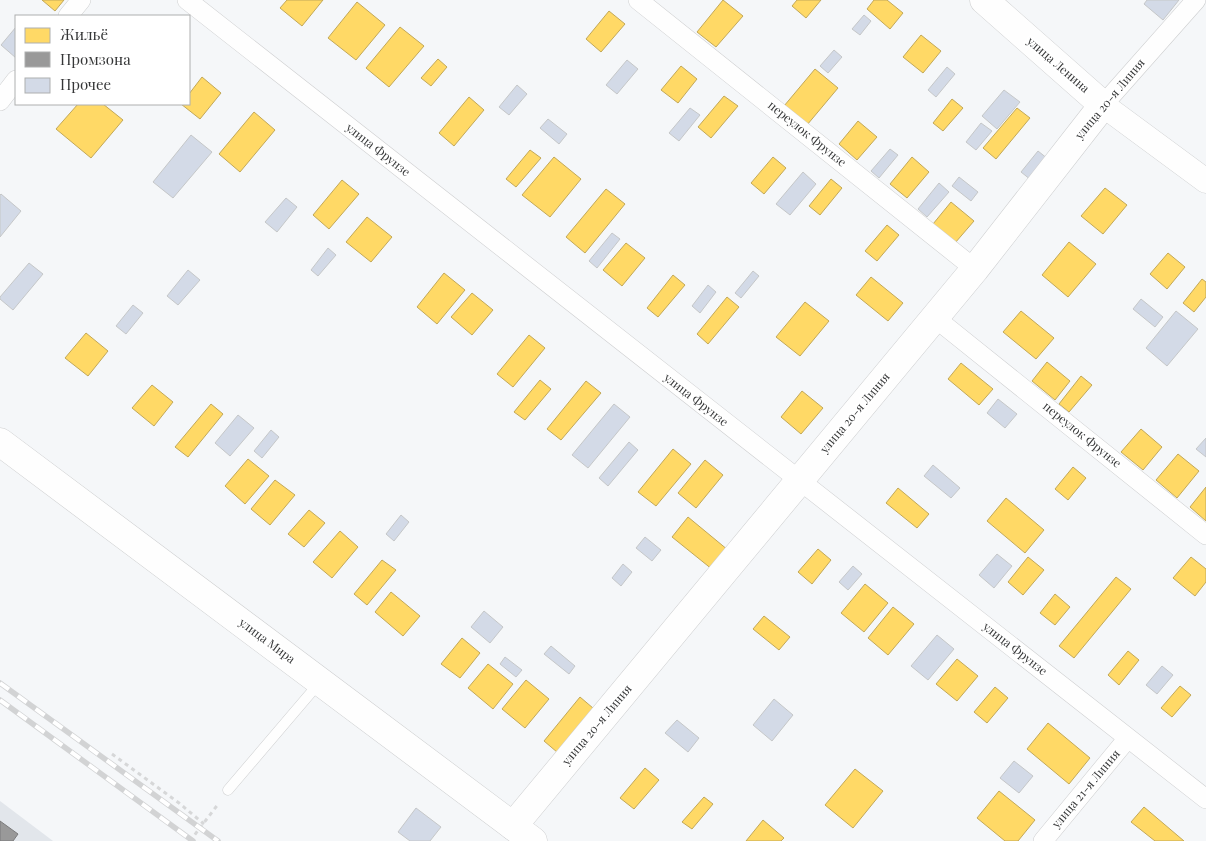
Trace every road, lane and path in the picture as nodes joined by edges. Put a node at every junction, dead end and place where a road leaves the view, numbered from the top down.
1 (81, 0) edge
2 (187, 0) edge
3 (638, 0) edge
4 (984, 0) edge
5 (1196, 0) edge
6 (69, 15) edge
7 (15, 81) edge
8 (0, 100) edge
9 (1103, 105) junction
10 (1206, 180) edge
11 (976, 269) junction
12 (934, 317) junction
13 (0, 442) edge
14 (799, 481) junction
15 (1206, 535) edge
16 (320, 682) junction
17 (1128, 738) junction
18 (112, 754) dead end
19 (228, 790) dead end
20 (1206, 799) edge
21 (216, 807) dead end
22 (204, 824) junction
23 (523, 833) edge
24 (190, 841) edge
25 (1043, 841) edge

1 - 6 street
2 - 14 street, улица Фрунзе
3 - 11 street, переулок Фрунзе
4 - 9 main road, улица Ленина
5 - 9 street, улица 20-я Линия
7 - 8 street
9 - 10 street, улица Ленина
9 - 11 main road, улица 20-я Линия
11 - 12 main road, улица 20-я Линия
12 - 14 main road, улица 20-я Линия
12 - 15 street, переулок Фрунзе
13 - 16 main road, улица Мира
14 - 17 street, улица Фрунзе
14 - 23 main road, улица 20-я Линия
16 - 19 lane
16 - 23 main road, улица Мира
17 - 20 street, улица Фрунзе
17 - 25 street, улица 21-я Линия
18 - 22 path
21 - 22 path
22 - 24 path

